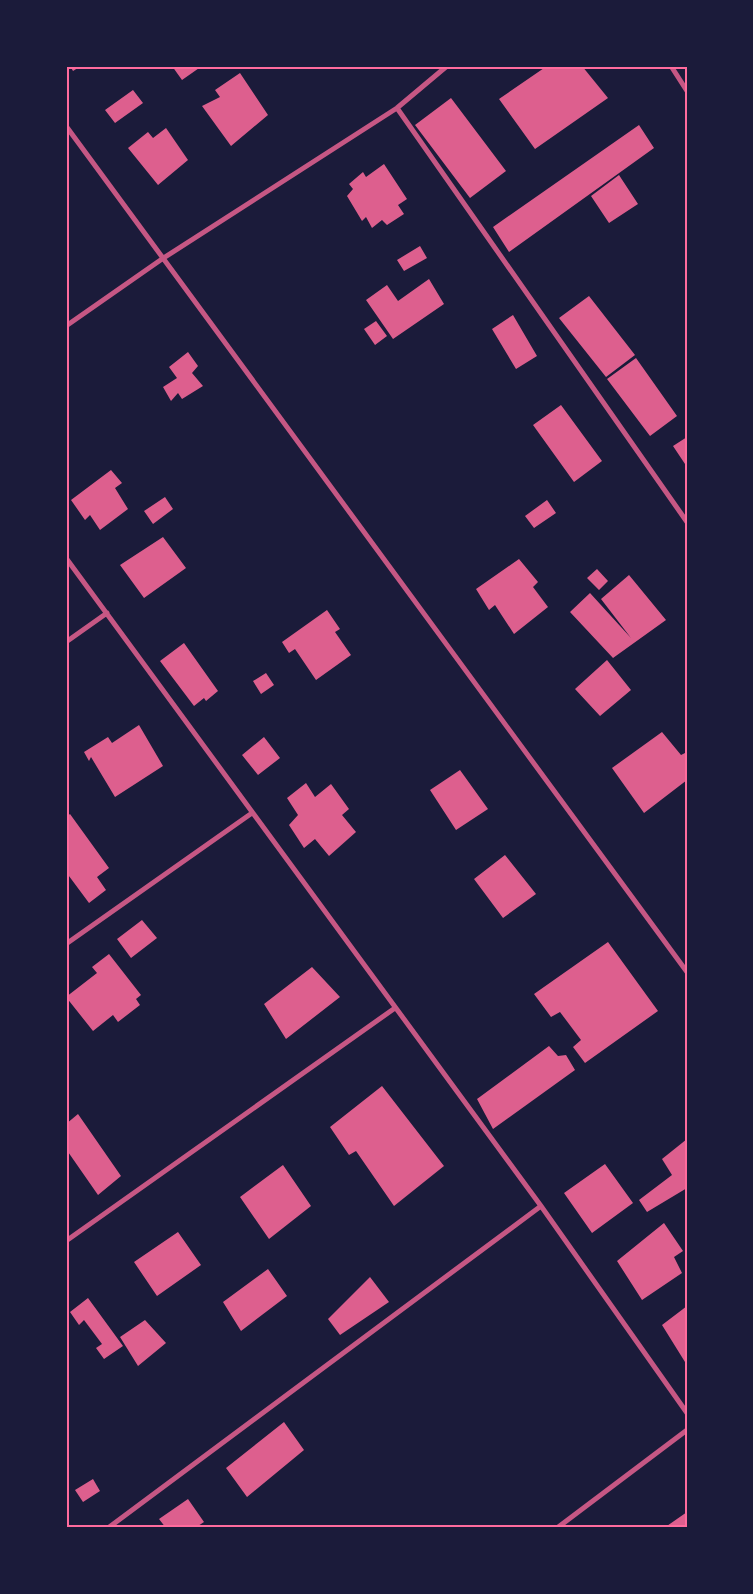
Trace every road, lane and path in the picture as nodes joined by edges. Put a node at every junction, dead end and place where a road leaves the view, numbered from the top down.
1 (447, 66) edge
2 (671, 66) edge
3 (687, 91) edge
4 (396, 108) junction
5 (66, 126) edge
6 (162, 259) junction
7 (66, 326) edge
8 (687, 522) edge
9 (66, 558) edge
10 (107, 613) junction
11 (66, 642) edge
12 (252, 813) junction
13 (66, 944) edge
14 (687, 972) edge
15 (395, 1008) junction
16 (540, 1206) junction
17 (66, 1241) edge
18 (687, 1413) edge
19 (687, 1430) edge
20 (108, 1528) edge
21 (558, 1528) edge

1 - 4 street
2 - 3 street
4 - 6 street
4 - 8 street
5 - 6 street
6 - 7 street
6 - 14 street
9 - 10 street
10 - 11 street
10 - 12 street
12 - 13 street
12 - 15 street
15 - 16 street
15 - 17 street
16 - 18 street
16 - 20 street
19 - 21 street

